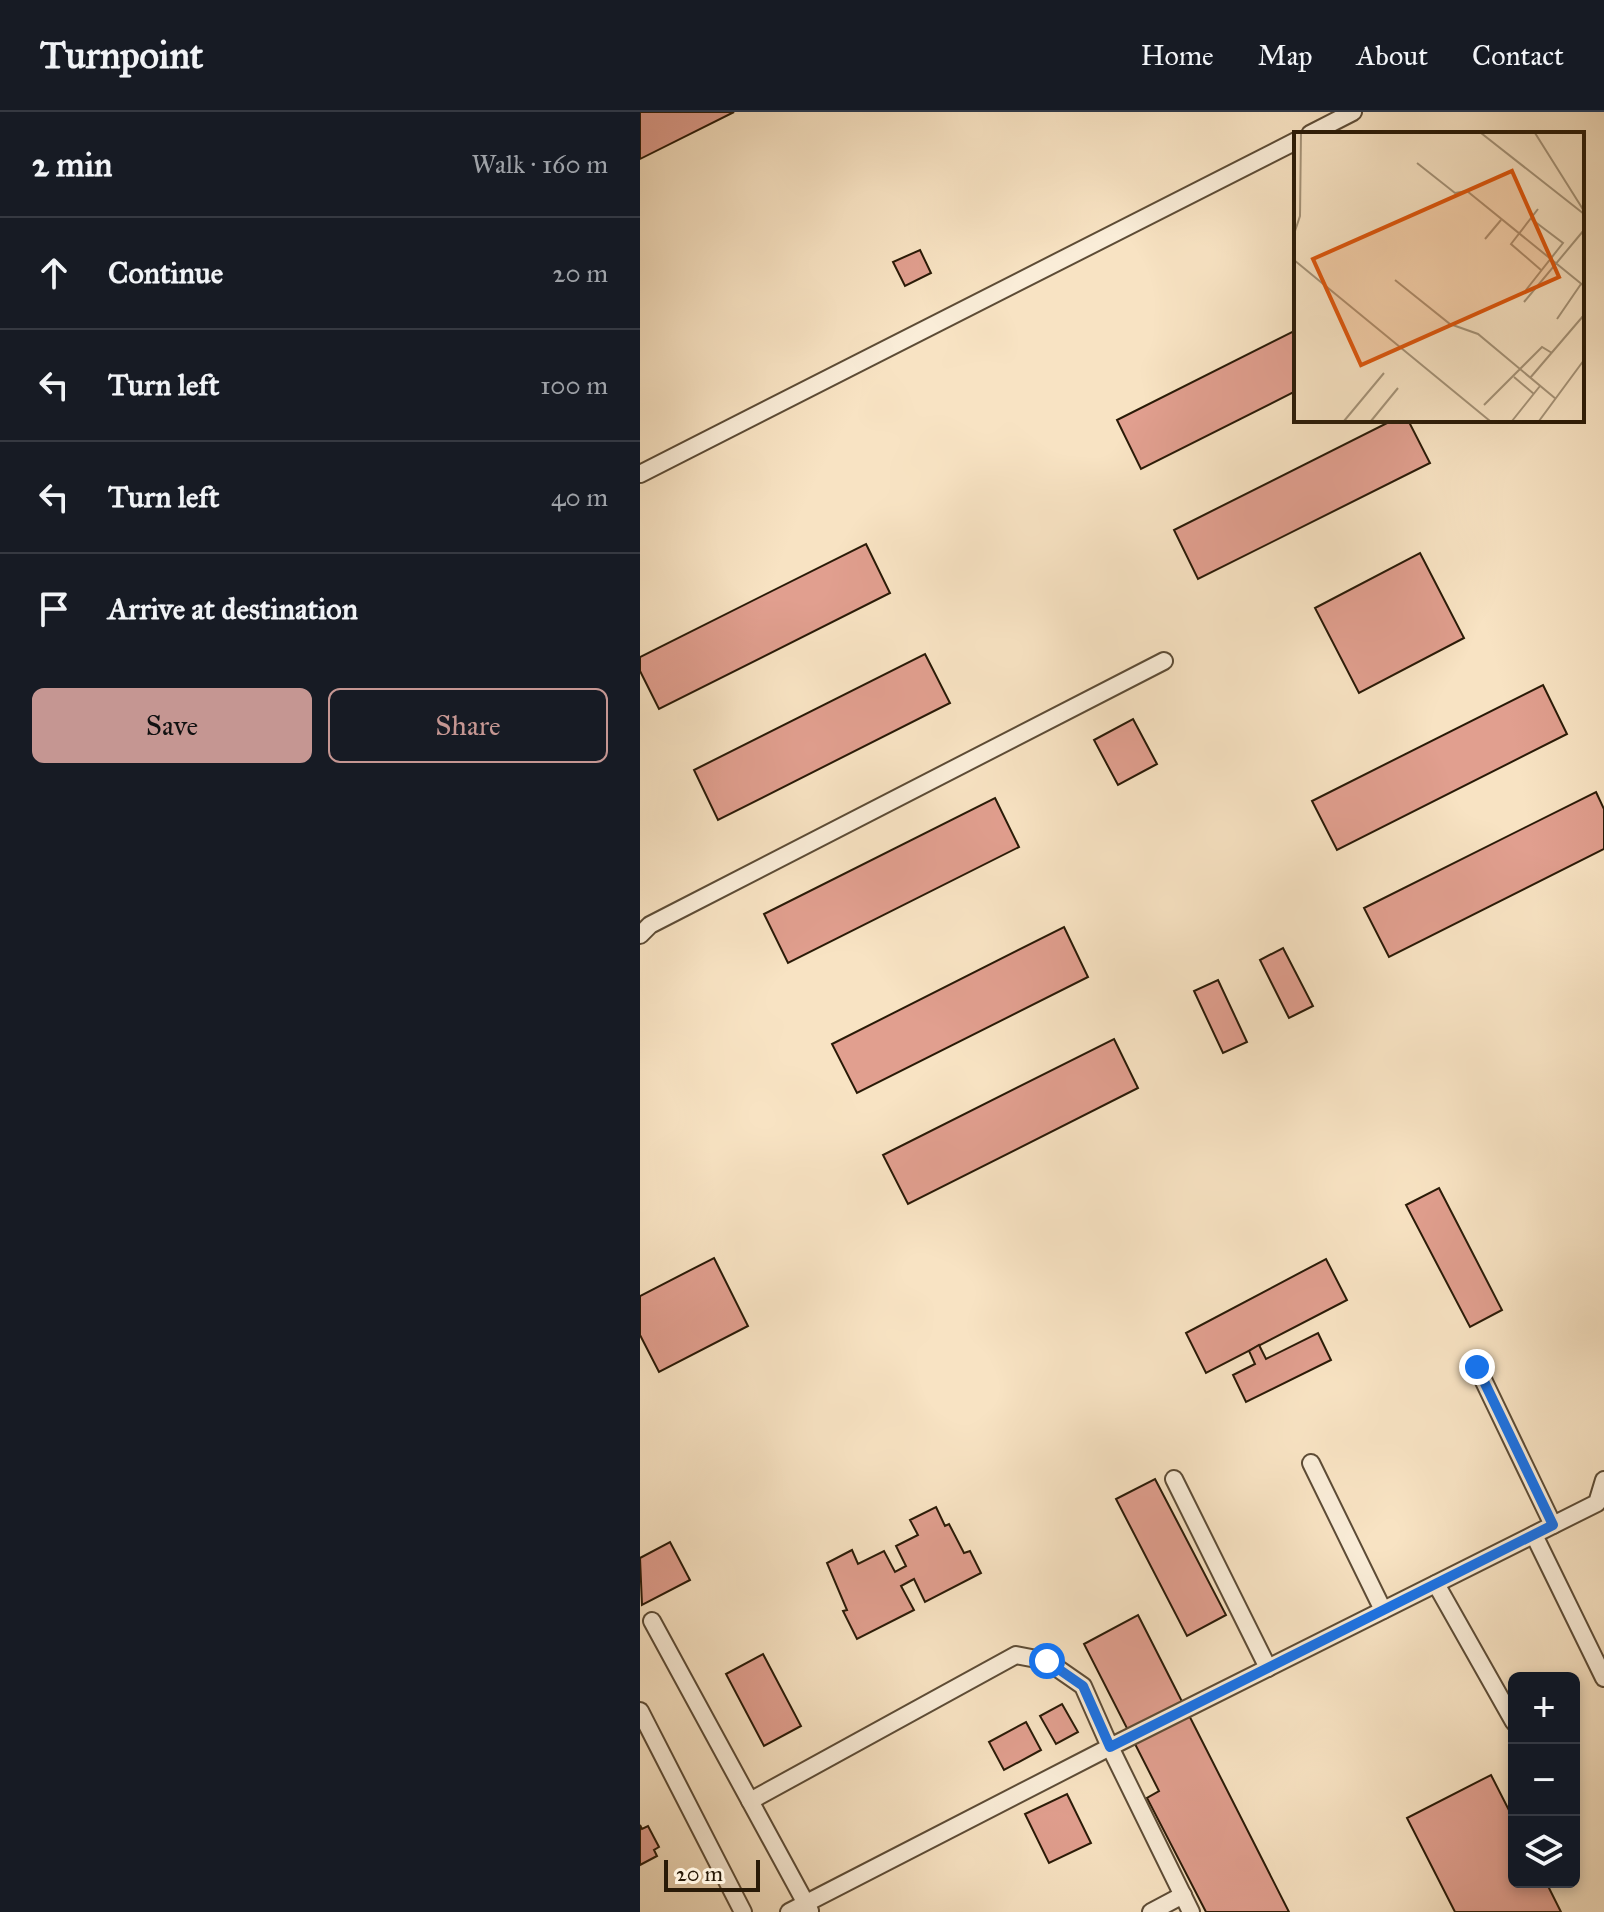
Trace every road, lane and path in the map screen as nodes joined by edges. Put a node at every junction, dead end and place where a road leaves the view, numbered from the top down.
1 (1353, 112) edge
2 (1314, 132) edge
3 (1294, 142) edge
4 (640, 474) edge
5 (1164, 661) dead end
6 (640, 935) edge
7 (1477, 1367) dead end
8 (1311, 1463) dead end
9 (1174, 1479) dead end
10 (1604, 1480) edge
11 (1553, 1525) junction
12 (1534, 1535) junction
13 (1436, 1584) junction
14 (1383, 1610) junction
15 (652, 1621) dead end
16 (1268, 1668) junction
17 (1604, 1678) edge
18 (640, 1711) edge
19 (1508, 1711) edge
20 (1110, 1747) junction
21 (750, 1801) junction
22 (1183, 1895) junction
23 (808, 1908) edge
24 (743, 1912) edge
25 (789, 1912) edge
26 (1151, 1912) edge
27 (1191, 1912) edge

1 - 2 lane
3 - 4 lane
5 - 6 lane
7 - 11 lane
8 - 14 lane
9 - 16 lane
10 - 11 lane
11 - 12 lane
12 - 13 lane
12 - 17 lane
13 - 14 lane
13 - 19 lane
14 - 16 lane
15 - 21 lane
16 - 20 lane
18 - 24 lane
20 - 21 lane
20 - 22 lane
20 - 23 lane
21 - 23 lane
22 - 26 lane
22 - 27 lane
23 - 25 lane

